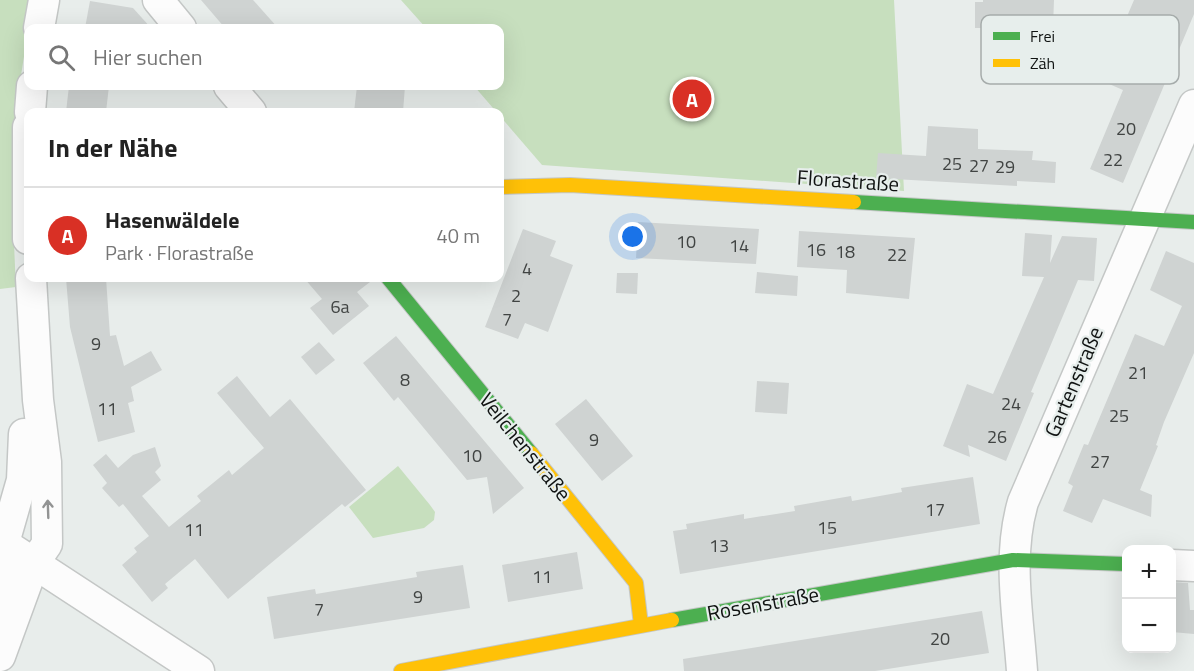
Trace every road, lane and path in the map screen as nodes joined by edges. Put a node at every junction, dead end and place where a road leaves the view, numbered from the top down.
1 (44, 0) edge
2 (158, 0) edge
3 (40, 24) edge
4 (178, 24) edge
5 (32, 90) edge
6 (232, 90) edge
7 (1194, 105) edge
8 (30, 108) edge
9 (248, 108) edge
10 (504, 186) edge
11 (1144, 220) junction
12 (1194, 222) edge
13 (31, 282) edge
14 (391, 282) edge
15 (38, 400) junction
16 (24, 434) junction
17 (0, 460) edge
18 (2, 542) edge
19 (1013, 560) junction
20 (34, 563) junction
21 (1122, 564) edge
22 (1176, 565) edge
23 (1194, 566) edge
24 (12, 618) junction
25 (641, 625) junction
26 (0, 656) edge
27 (199, 671) edge
28 (401, 671) edge
29 (1022, 671) edge

1 - 3 street
2 - 4 street
5 - 8 street
6 - 9 street
7 - 11 street, Gartenstraße
10 - 11 street, Florastraße
11 - 12 street, Florastraße
11 - 19 street, Gartenstraße
13 - 15 street
14 - 25 street, Veilchenstraße
15 - 16 street
20 -> 15 street
16 - 17 street
16 - 18 street
18 - 20 street
18 - 24 street
19 - 21 street, Rosenstraße
19 - 25 street, Rosenstraße
19 - 29 street, Gartenstraße
20 - 24 street
20 - 27 street
22 - 23 street
24 - 26 street
25 - 28 street, Rosenstraße

